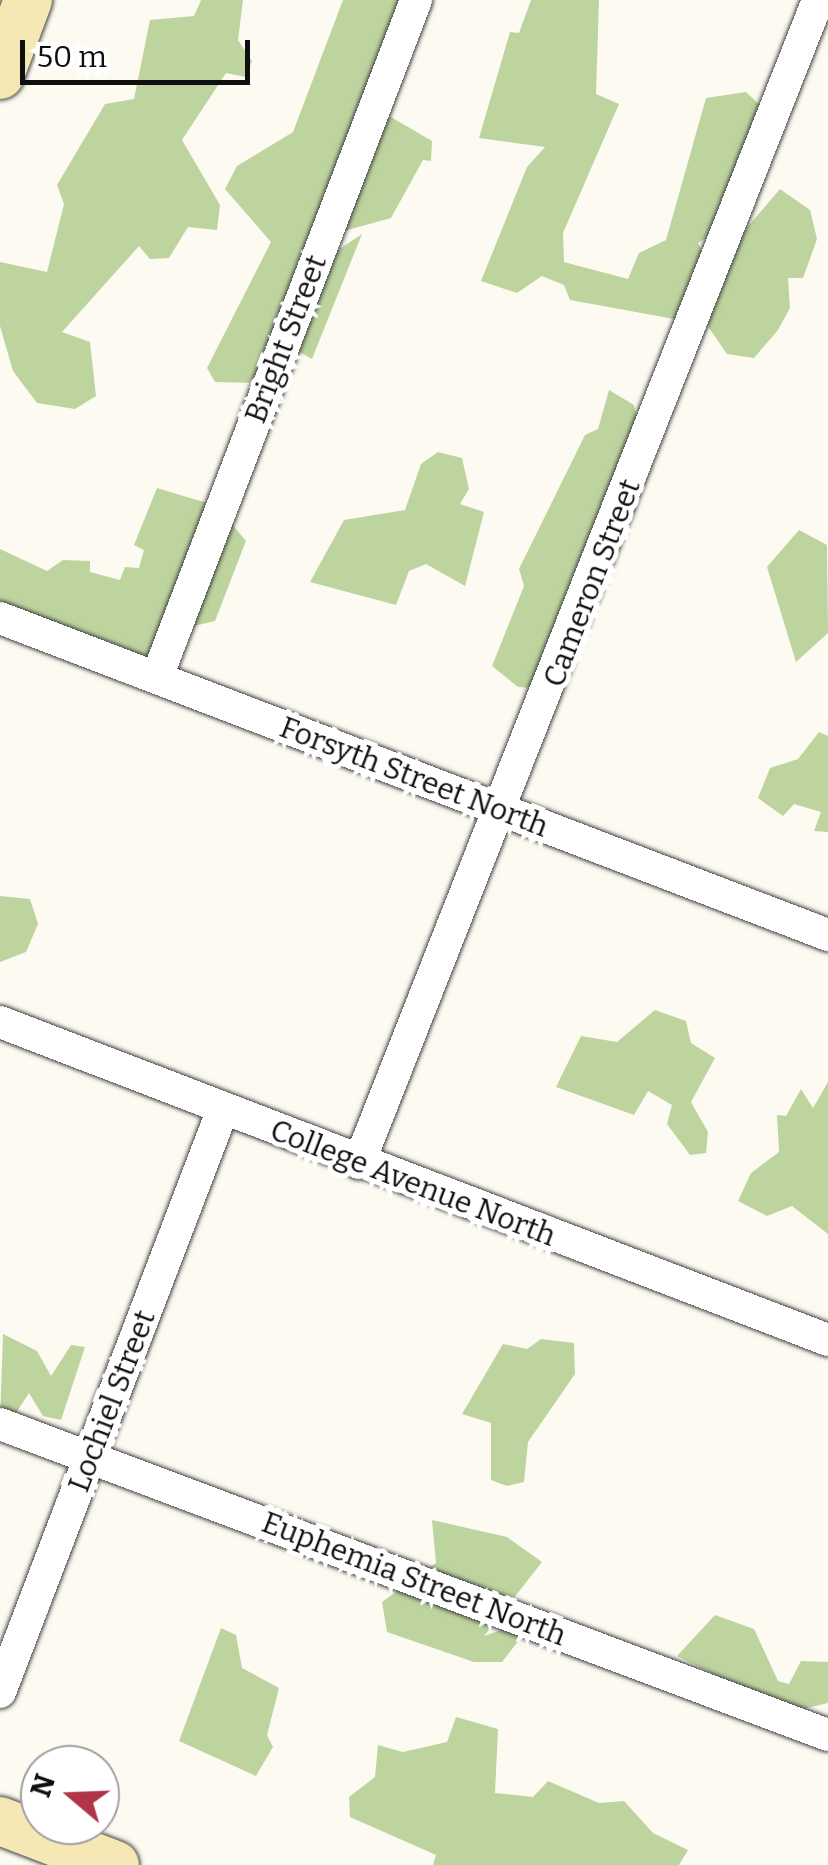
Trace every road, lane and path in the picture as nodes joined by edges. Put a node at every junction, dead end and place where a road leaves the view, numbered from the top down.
1 (28, 0) edge
2 (416, 0) edge
3 (818, 0) edge
4 (0, 75) edge
5 (0, 618) edge
6 (157, 678) junction
7 (503, 813) junction
8 (828, 935) edge
9 (0, 1022) edge
10 (224, 1109) junction
11 (360, 1163) junction
12 (828, 1340) edge
13 (0, 1424) edge
14 (90, 1458) junction
15 (0, 1692) edge
16 (828, 1734) edge
17 (0, 1821) edge
18 (115, 1865) edge

1 - 4 main road
2 - 6 street, Bright Street
3 - 7 street, Cameron Street
5 - 6 street, Forsyth Street North
6 - 7 street, Forsyth Street North
7 - 8 street, Forsyth Street North
7 - 11 street, Cameron Street
9 - 10 street, College Avenue North
10 - 11 street, College Avenue North
10 - 14 street, Lochiel Street
11 - 12 street, College Avenue North
13 - 14 street, Euphemia Street North
14 - 15 street, Lochiel Street
14 - 16 street, Euphemia Street North
17 - 18 main road

